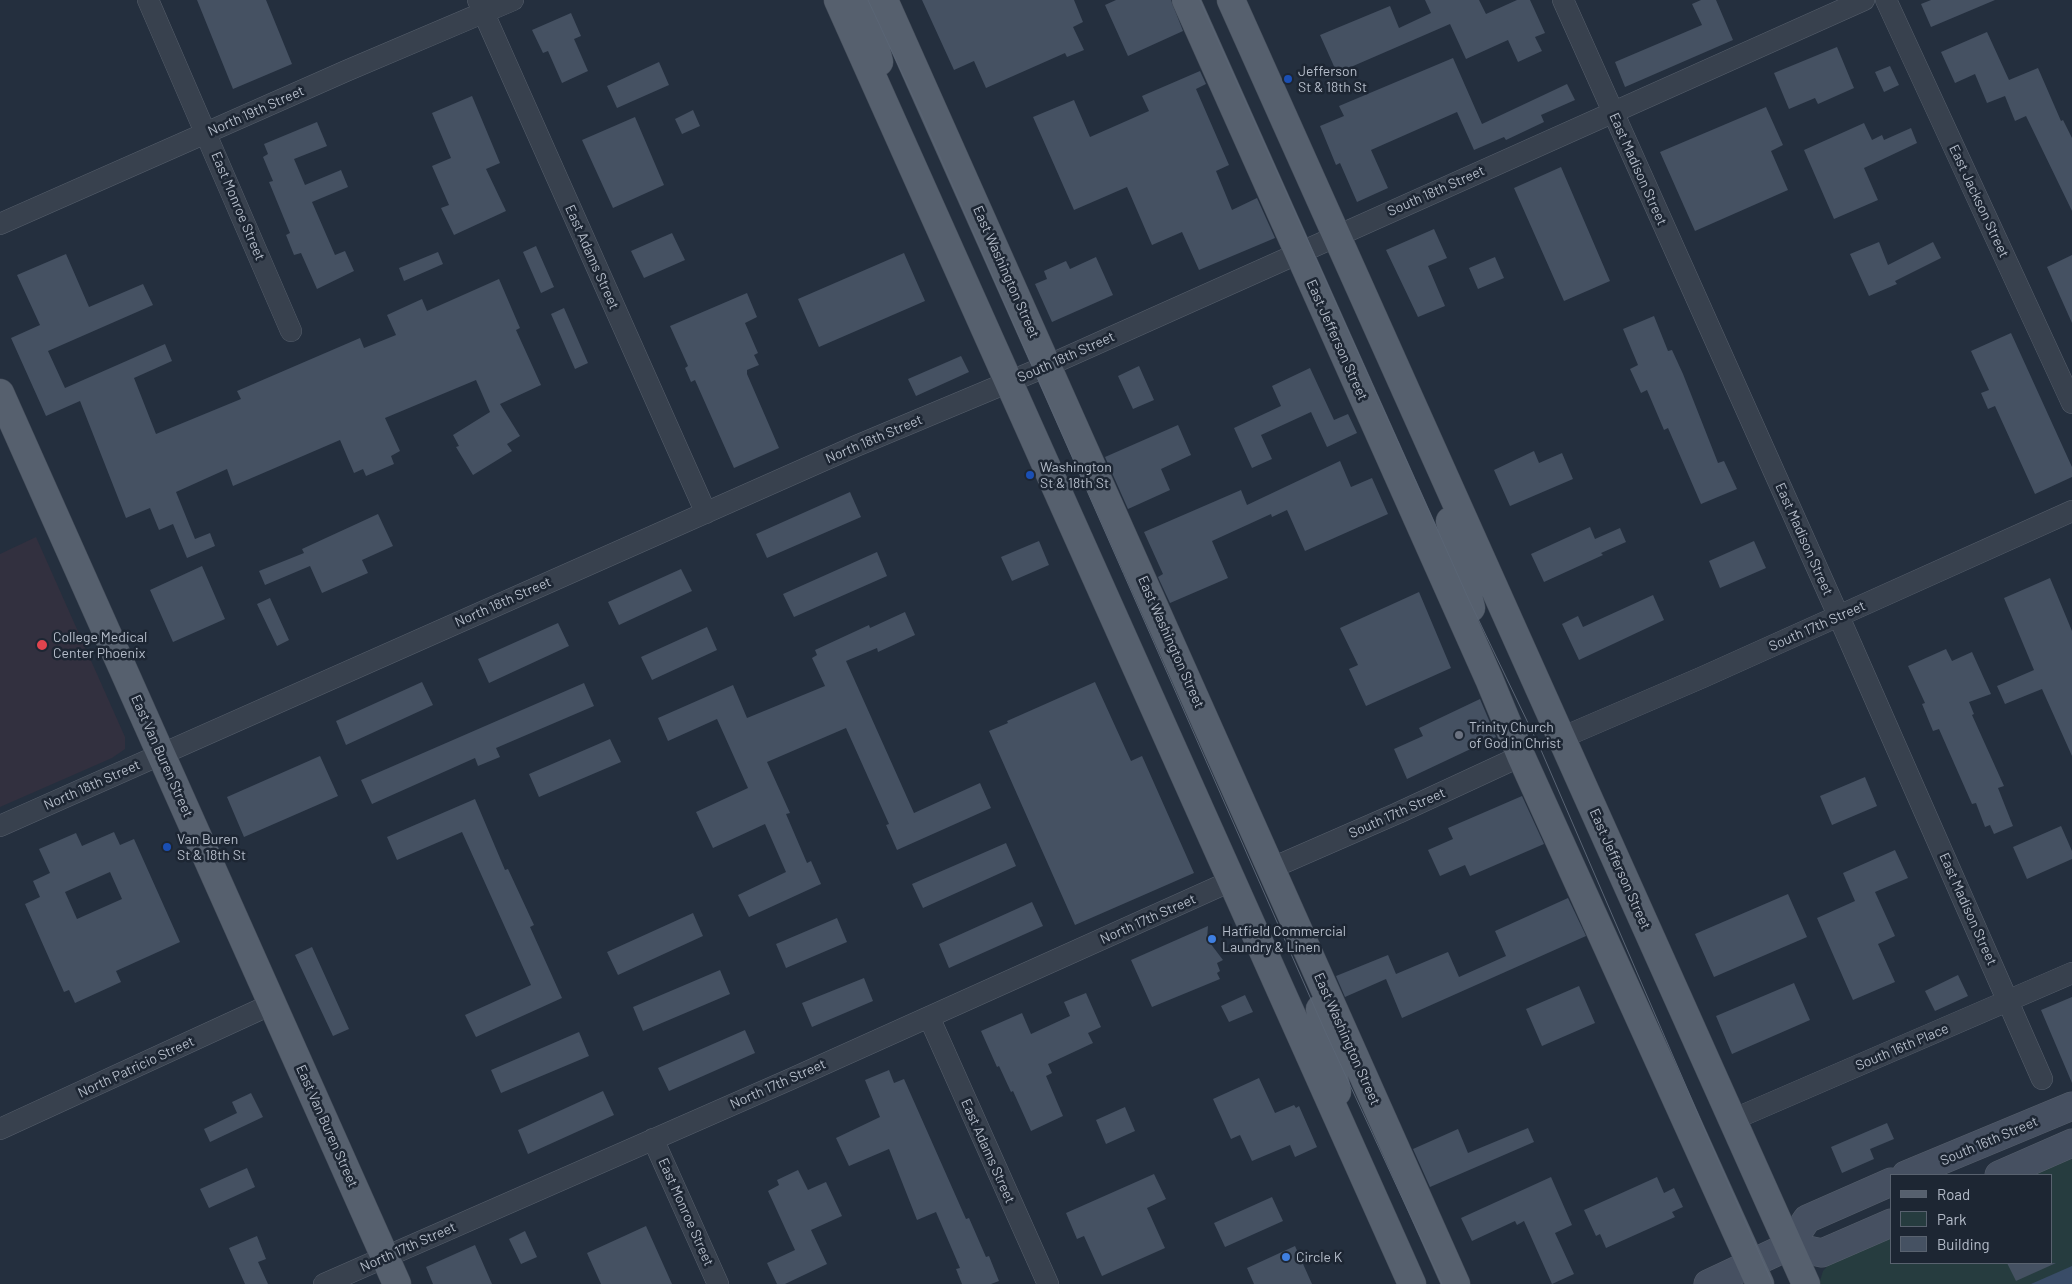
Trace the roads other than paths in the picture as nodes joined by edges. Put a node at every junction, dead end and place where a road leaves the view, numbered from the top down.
1 (148, 0) edge
2 (513, 0) edge
3 (838, 0) edge
4 (864, 0) edge
5 (884, 0) edge
6 (1186, 0) edge
7 (1231, 0) edge
8 (1563, 0) edge
9 (1864, 0) edge
10 (1886, 0) edge
11 (481, 6) edge
12 (1613, 112) junction
13 (895, 129) junction
14 (207, 134) junction
15 (0, 224) edge
16 (1338, 235) junction
17 (1298, 253) junction
18 (291, 331) dead end
19 (1047, 366) junction
20 (1008, 382) junction
21 (0, 392) edge
22 (2072, 402) edge
23 (1434, 454) junction
24 (2072, 511) edge
25 (706, 513) junction
26 (1838, 617) junction
27 (1489, 679) junction
28 (1560, 738) junction
29 (162, 754) junction
30 (1521, 756) junction
31 (0, 826) edge
32 (1272, 868) junction
33 (1231, 881) junction
34 (1306, 947) junction
35 (2072, 972) edge
36 (2008, 1001) junction
37 (272, 1004) junction
38 (929, 1017) junction
39 (2042, 1079) dead end
40 (2072, 1106) edge
41 (1732, 1120) junction
42 (0, 1128) edge
43 (1345, 1137) junction
44 (653, 1139) junction
45 (2072, 1143) edge
46 (1910, 1174) edge
47 (2001, 1174) edge
48 (1890, 1183) edge
49 (1890, 1223) edge
50 (1789, 1246) junction
51 (385, 1256) junction
52 (1755, 1274) edge
53 (324, 1284) edge
54 (397, 1284) edge
55 (718, 1284) edge
56 (1048, 1284) edge
57 (1412, 1284) edge
58 (1456, 1284) edge
59 (1708, 1284) edge
60 (1806, 1284) edge

1 - 14 street, East Monroe Street
2 - 11 street, North 19th Street
3 - 13 main road
4 - 13 main road
5 - 19 main road, East Washington Street
6 - 17 main road, East Jefferson Street
7 - 16 main road, East Jefferson Street
8 - 12 street, East Madison Street
9 - 12 street, South 18th Street
10 - 22 street, East Jackson Street
11 - 14 street, North 19th Street
11 - 25 street, East Adams Street
12 - 16 street, South 18th Street
12 - 26 street, East Madison Street
13 - 20 main road
14 - 15 street, North 19th Street
14 - 18 street, East Monroe Street
16 - 17 street, South 18th Street
16 - 23 main road, East Jefferson Street
17 - 19 street, South 18th Street
17 - 27 main road, East Jefferson Street
19 - 20 street, South 18th Street
19 - 32 main road, East Washington Street
20 - 25 street, North 18th Street
20 - 33 main road
21 - 29 main road, East Van Buren Street
23 - 27 main road, East Jefferson Street
23 - 28 main road, East Jefferson Street
24 - 26 street, South 17th Street
25 - 29 street, North 18th Street
26 - 28 street, South 17th Street
26 - 36 street, East Madison Street
27 - 30 main road, East Jefferson Street
28 - 41 main road, East Jefferson Street
29 - 31 street, North 18th Street
29 - 37 main road, East Van Buren Street
30 - 32 street, South 17th Street
30 - 52 main road, East Jefferson Street
32 - 34 main road, East Washington Street
33 - 38 street, North 17th Street
33 - 43 main road
34 - 43 main road
34 - 58 main road, East Washington Street
35 - 36 street, South 16th Place
36 - 39 street, East Madison Street
36 - 41 street, South 16th Place
37 - 42 street, North Patricio Street
37 - 51 main road, East Van Buren Street
38 - 44 street, North 17th Street
38 - 56 street, East Adams Street
40 - 46 main road, South 16th Street
41 - 50 main road, East Jefferson Street
43 - 57 main road
44 - 51 street, North 17th Street
44 - 55 street, East Monroe Street
45 - 47 main road
48 - 50 main road, South 16th Street
49 - 50 main road
50 - 52 main road
50 - 60 main road, East Jefferson Street
51 - 53 street, North 17th Street
51 - 54 main road, East Van Buren Street
52 - 59 main road

